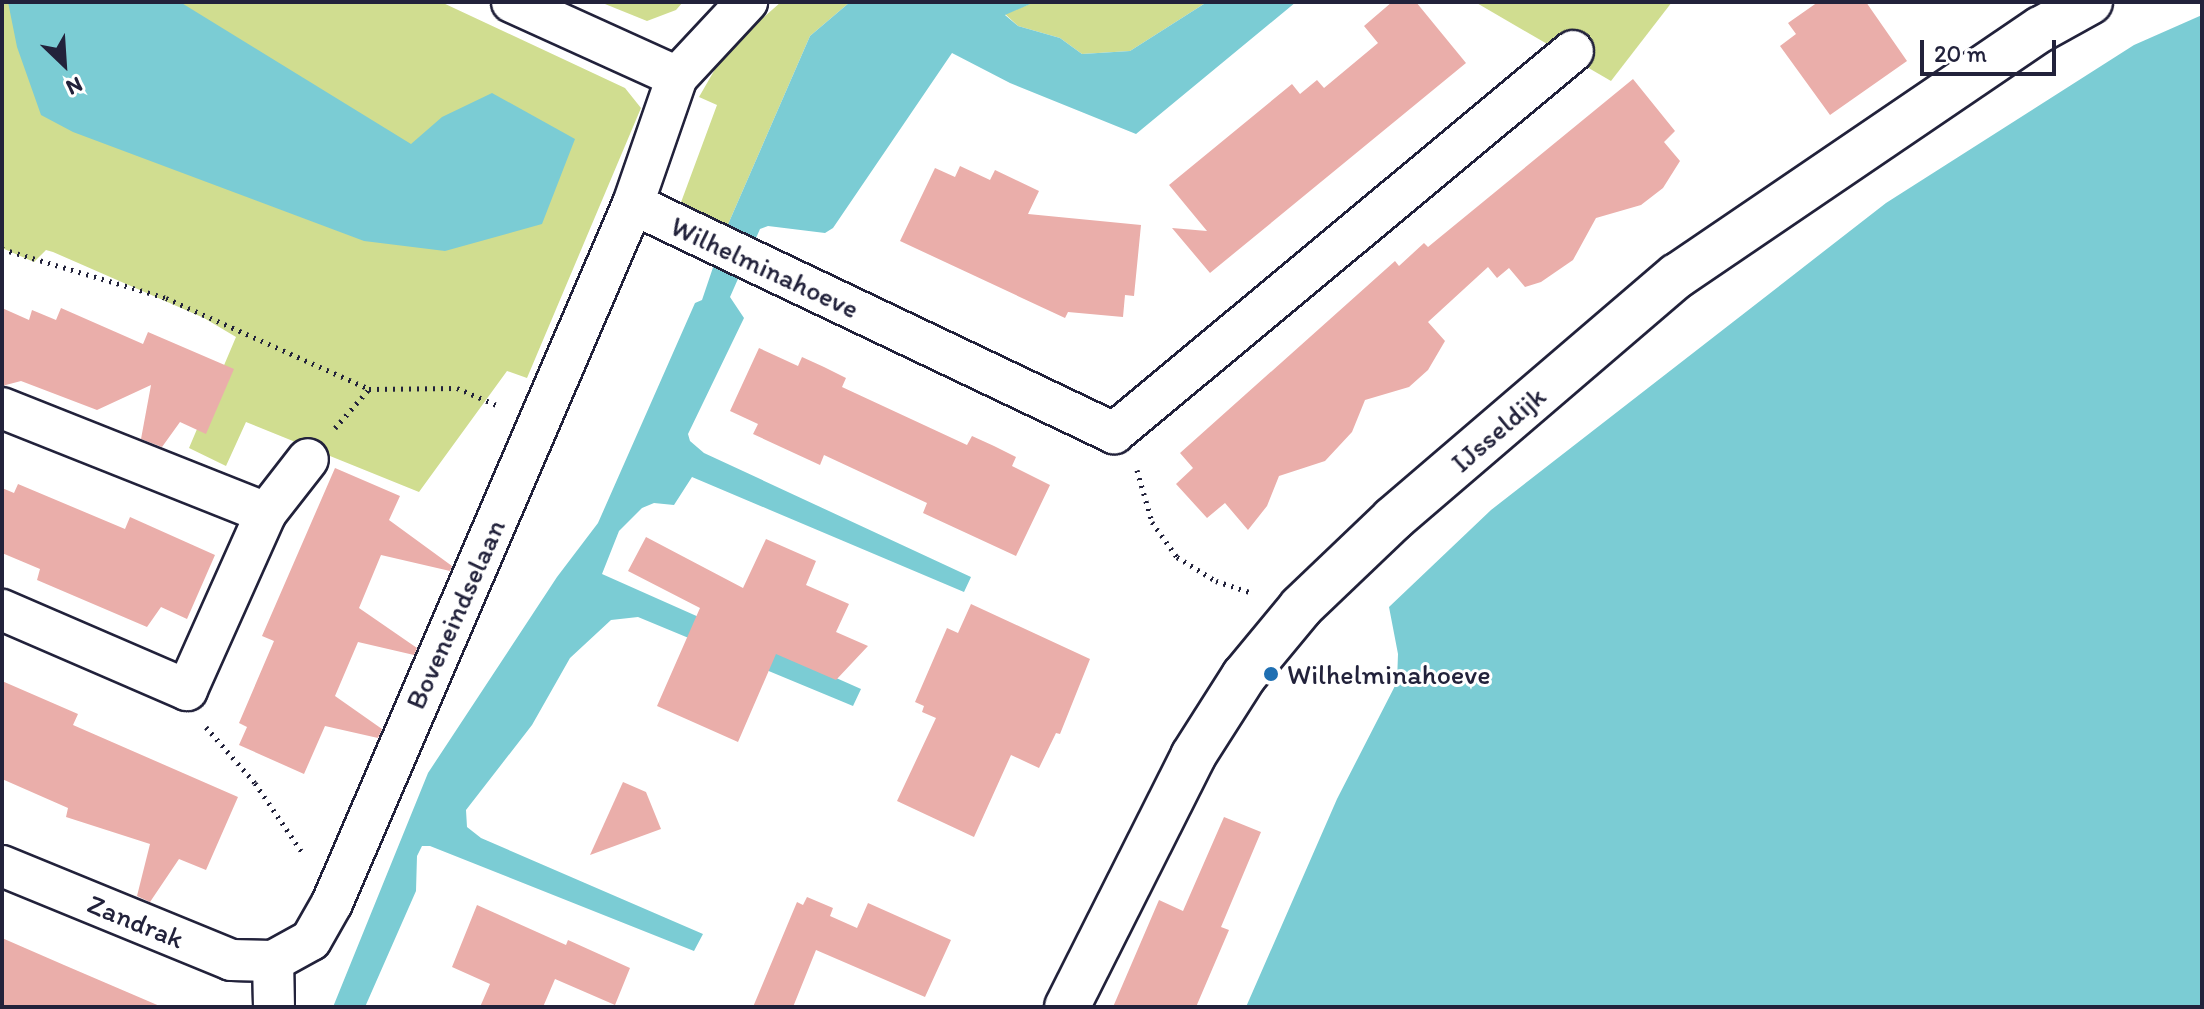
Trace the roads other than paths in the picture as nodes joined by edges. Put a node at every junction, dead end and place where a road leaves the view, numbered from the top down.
1 (512, 2) edge
2 (747, 2) edge
3 (2090, 2) edge
4 (1573, 51) dead end
5 (677, 77) junction
6 (633, 204) junction
7 (2, 408) edge
8 (308, 459) road end
9 (266, 513) junction
10 (2, 610) edge
11 (2, 866) edge
12 (273, 961) junction
13 (274, 1007) edge
14 (1067, 1007) edge

1 - 5 street
2 - 5 street
3 - 14 street, IJsseldijk
4 - 6 street, Wilhelminahoeve
5 - 6 street, Boveneindselaan
6 - 12 street, Boveneindselaan
7 - 9 street
8 - 9 street
9 - 10 street
11 - 12 street, Zandrak
12 - 13 street

